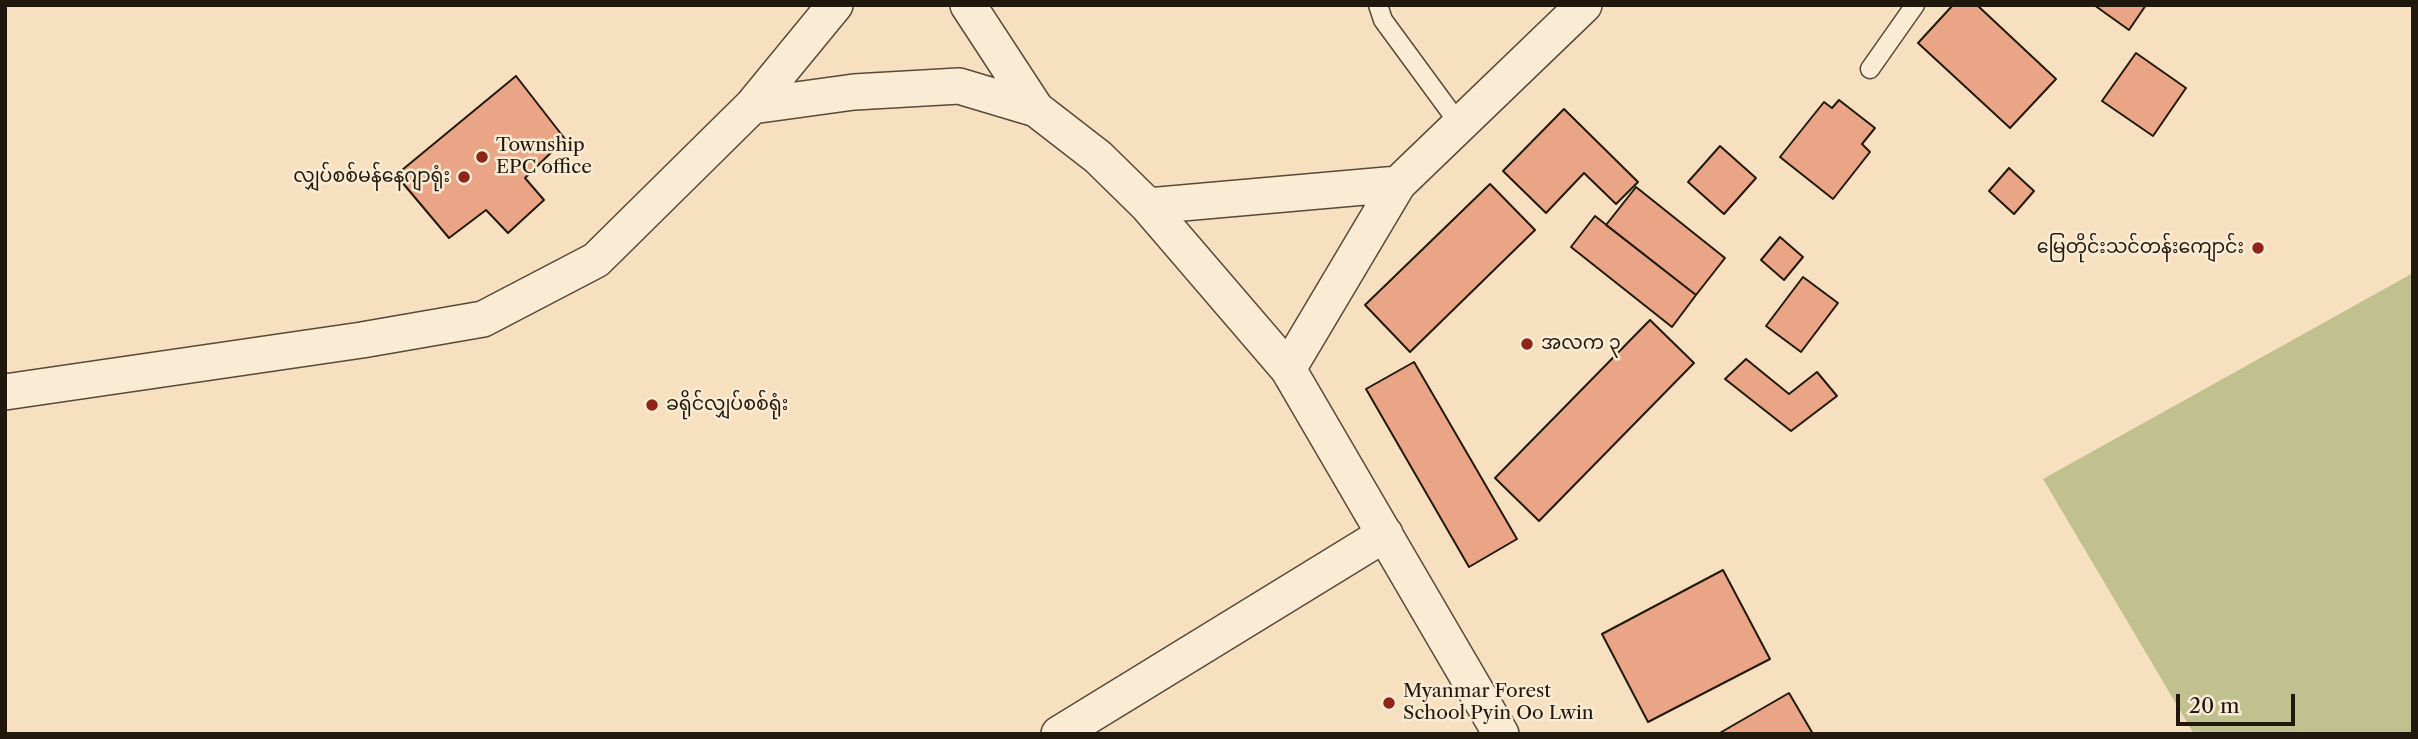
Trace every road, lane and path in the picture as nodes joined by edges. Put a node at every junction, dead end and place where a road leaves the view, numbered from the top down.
1 (835, 5) edge
2 (968, 5) edge
3 (1378, 5) edge
4 (1584, 5) edge
5 (1915, 5) edge
6 (1870, 69) dead end
7 (752, 106) junction
8 (1036, 109) junction
9 (1460, 125) junction
10 (1398, 184) junction
11 (1147, 206) junction
12 (1288, 369) junction
13 (5, 392) edge
14 (1385, 534) junction
15 (1059, 734) edge
16 (1501, 734) edge

1 - 7 street
2 - 8 street
3 - 9 lane
4 - 9 street
5 - 6 lane
7 - 8 street
7 - 13 street
8 - 11 street
9 - 10 street
10 - 11 street
10 - 12 street
11 - 12 street
12 - 14 street
14 - 15 street
14 - 16 street

